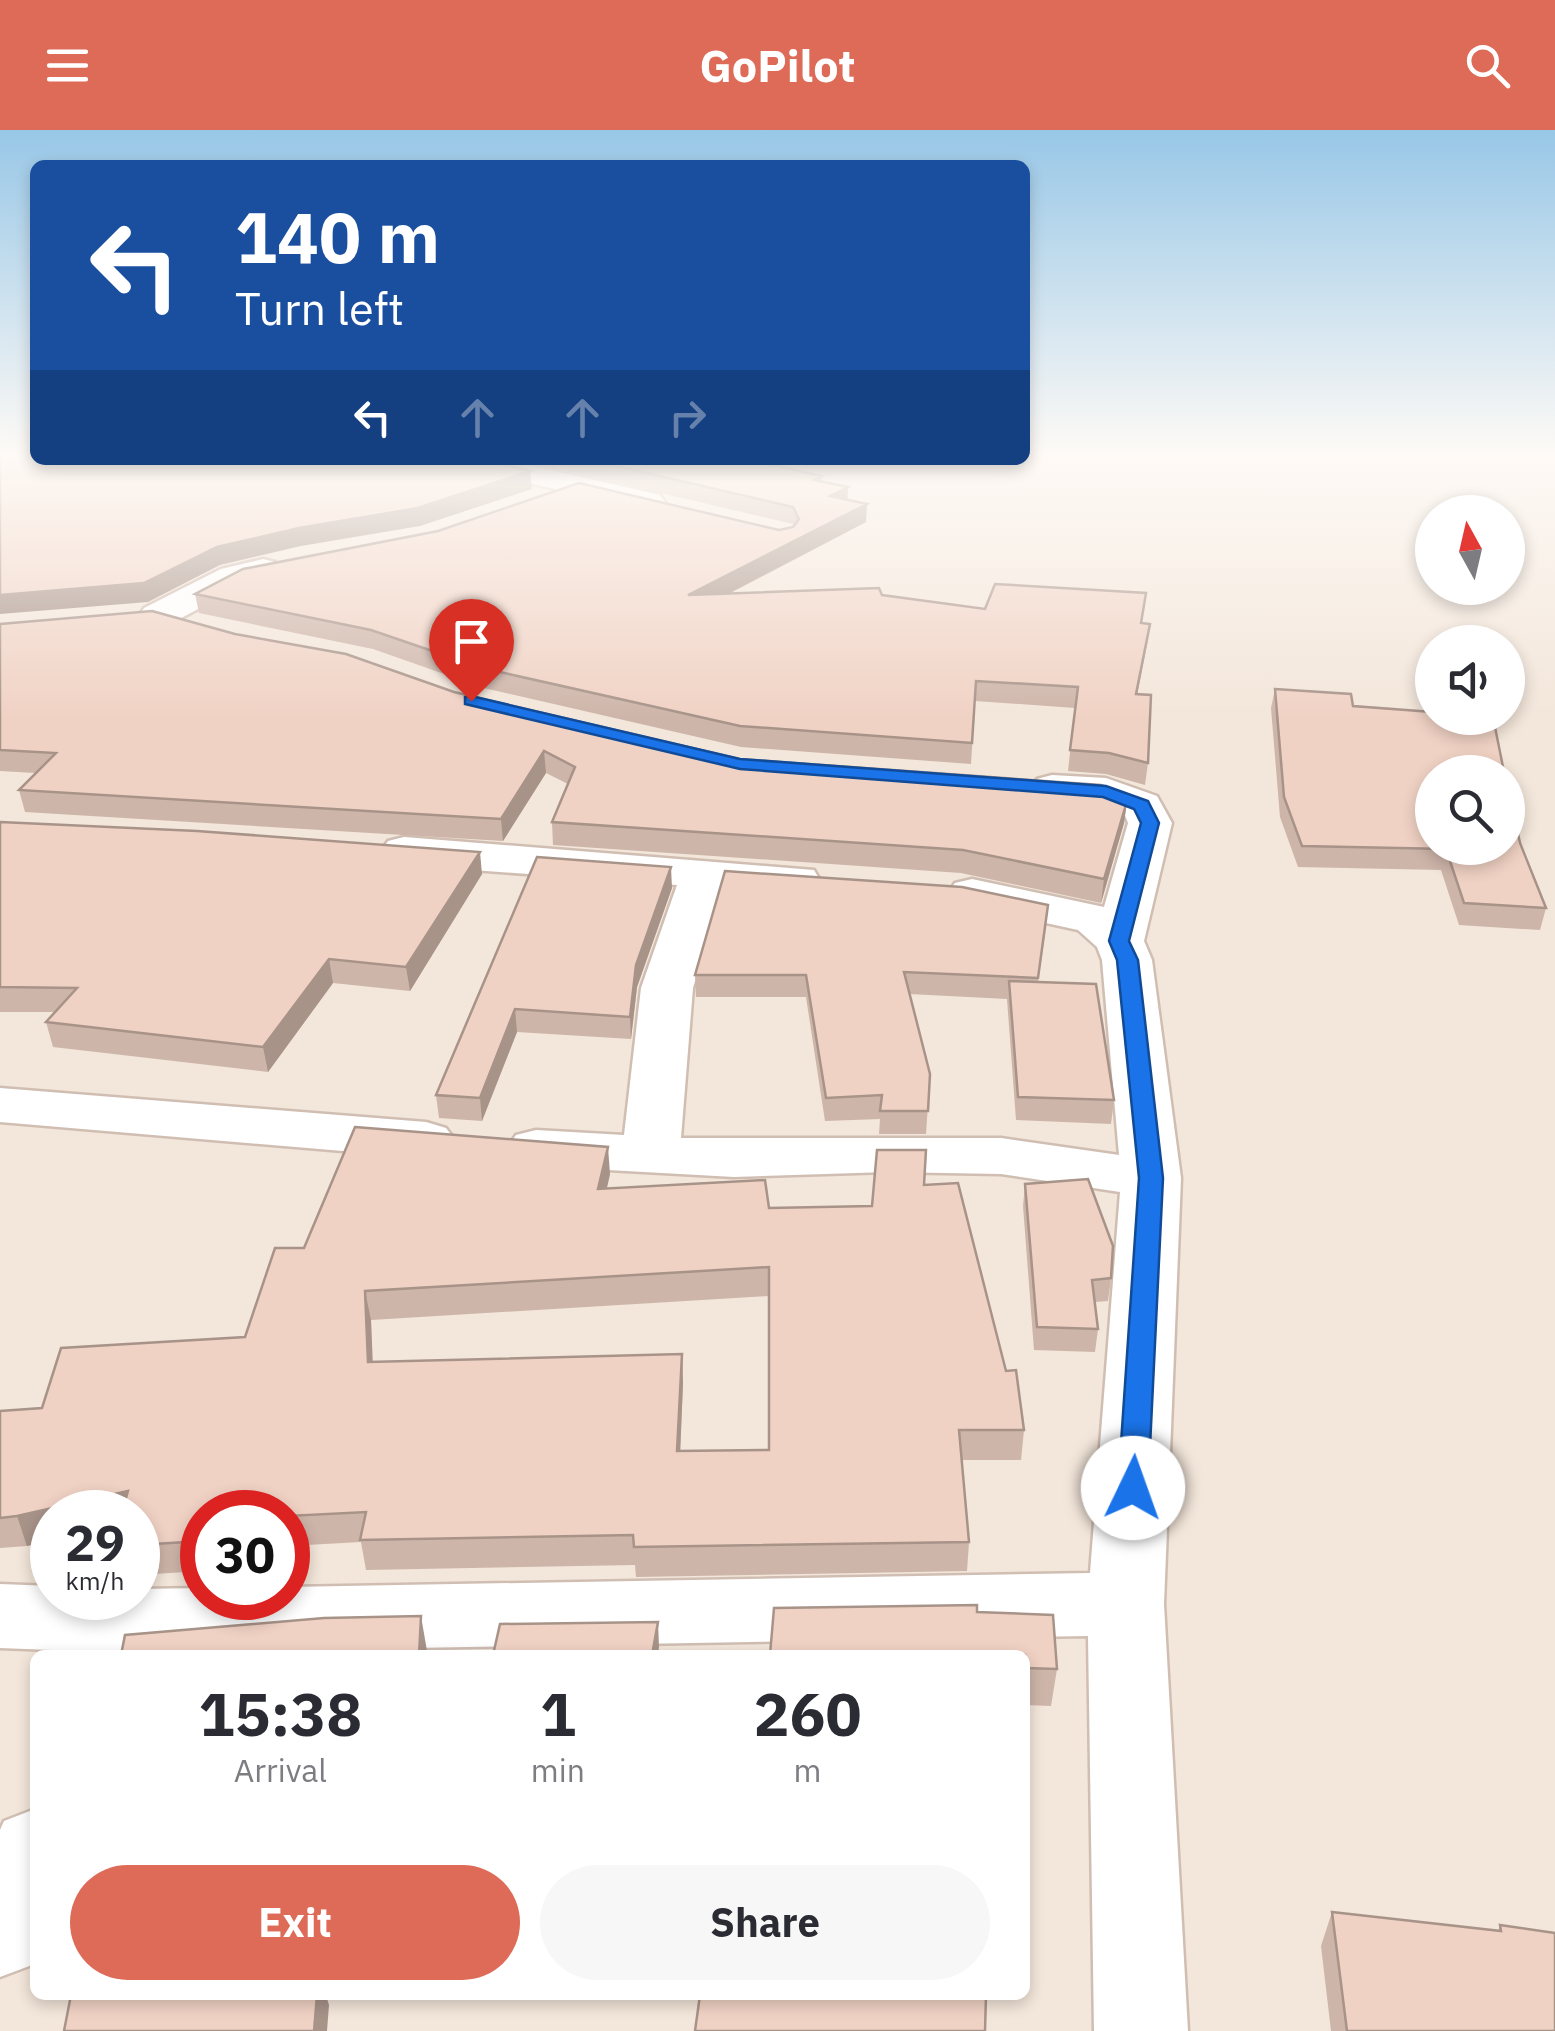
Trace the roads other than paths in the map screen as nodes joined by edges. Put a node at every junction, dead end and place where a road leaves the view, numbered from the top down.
1 (302, 560) edge
2 (156, 616) junction
3 (118, 619) edge
4 (202, 629) edge
5 (1012, 786) edge
6 (356, 848) edge
7 (704, 873) junction
8 (842, 883) edge
9 (921, 888) edge
10 (1119, 941) junction
11 (0, 1105) edge
12 (651, 1156) junction
13 (1151, 1178) junction
14 (1126, 1604) junction
15 (0, 1616) edge
16 (121, 1638) edge
17 (30, 1861) edge
18 (0, 1934) edge
19 (1140, 2031) edge

1 - 2 street
2 - 3 street
2 - 4 street
5 - 10 street
6 - 7 street
7 - 8 street
7 - 12 street
9 - 10 street
10 - 13 street
11 - 12 street
12 - 13 street
13 - 14 street
14 - 16 street
14 - 19 street
15 - 16 street
17 - 18 street

